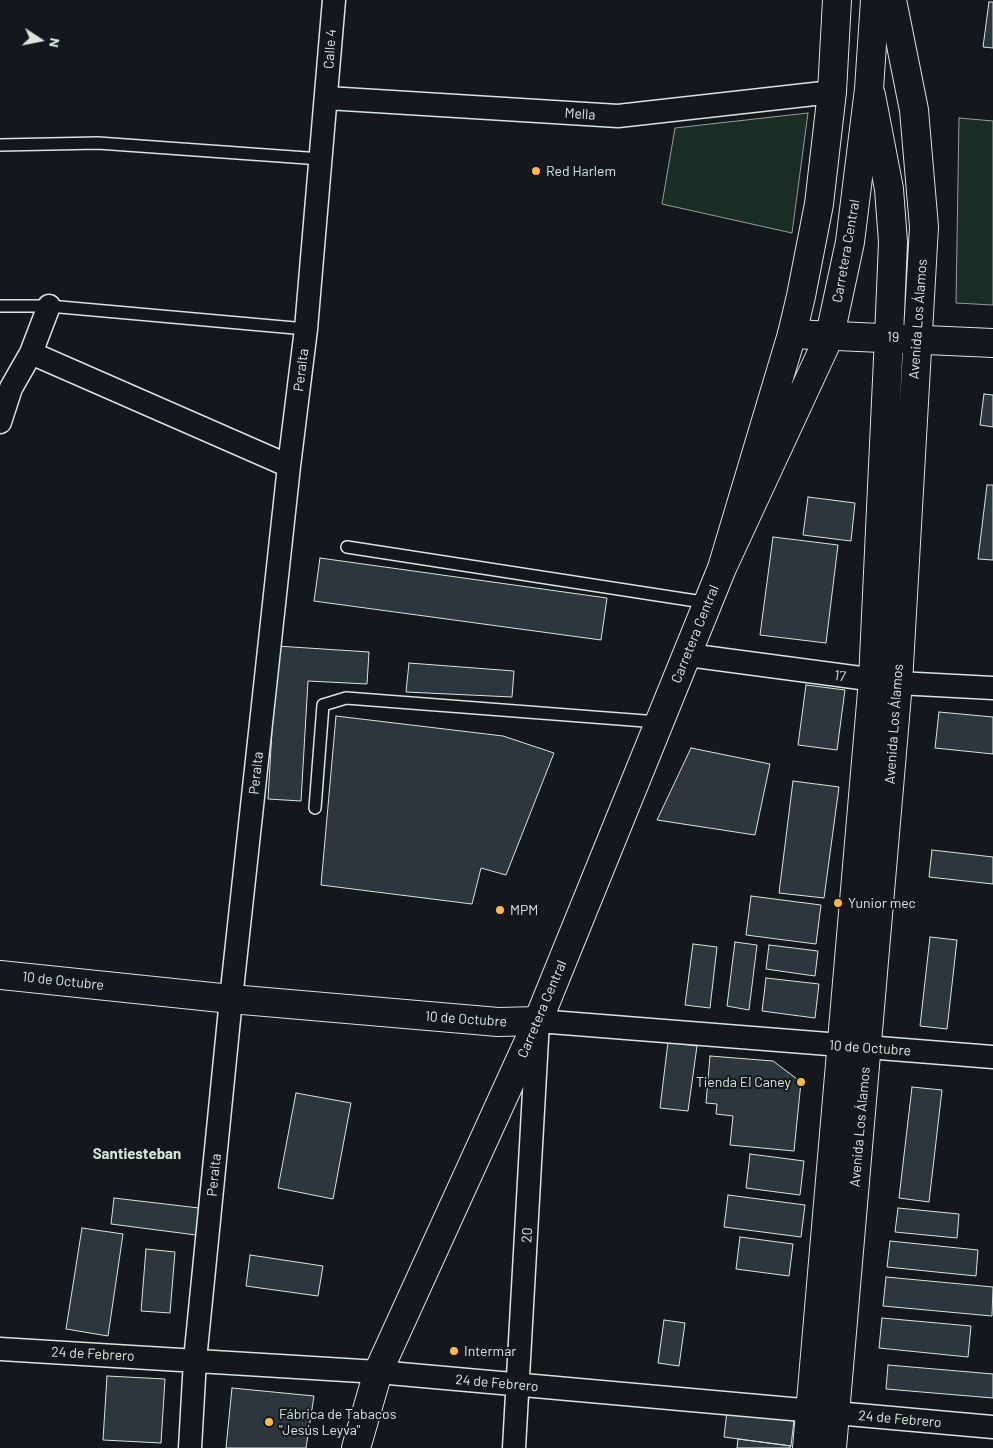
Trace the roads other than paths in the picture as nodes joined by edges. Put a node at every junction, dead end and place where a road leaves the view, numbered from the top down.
1 (334, 0) edge
2 (837, 0) edge
3 (875, 0) edge
4 (892, 0) edge
5 (870, 89) junction
6 (832, 92) junction
7 (327, 98) junction
8 (0, 145) edge
9 (321, 159) junction
10 (0, 306) edge
11 (49, 306) junction
12 (306, 329) junction
13 (792, 334) junction
14 (830, 335) junction
15 (889, 337) junction
16 (916, 338) junction
17 (993, 343) edge
18 (31, 353) junction
19 (0, 422) edge
20 (289, 466) junction
21 (347, 547) dead end
22 (722, 568) junction
23 (709, 603) junction
24 (688, 655) junction
25 (885, 682) junction
26 (993, 688) edge
27 (658, 722) junction
28 (315, 808) dead end
29 (0, 975) edge
30 (231, 999) junction
31 (538, 1022) junction
32 (841, 1046) junction
33 (867, 1048) junction
34 (993, 1057) edge
35 (0, 1349) edge
36 (195, 1360) junction
37 (378, 1372) junction
38 (519, 1386) junction
39 (822, 1412) junction
40 (993, 1427) edge
41 (190, 1448) edge
42 (356, 1448) edge
43 (514, 1448) edge
44 (807, 1448) edge
45 (832, 1448) edge

1 - 7 street, Calle 4
2 - 5 main road
2 - 6 main road, Carretera Central
3 - 5 main road, Carretera Central
4 - 16 main road, Avenida Los Álamos
5 - 14 main road, Carretera Central
5 - 15 main road, Avenida Los Álamos
6 - 7 street, Mella
6 - 13 main road, Carretera Central
7 - 9 street, Peralta
8 - 9 lane
9 - 12 street, Peralta
10 - 11 lane
11 - 12 lane
11 - 18 street
12 - 20 street, Peralta
13 - 14 main road, 19
13 - 22 main road, Carretera Central
14 - 15 main road, 19
14 - 22 main road, Carretera Central
15 - 16 main road, 19
15 - 25 main road, Avenida Los Álamos
16 - 17 main road, 19
16 - 25 main road, Avenida Los Álamos
18 - 19 street
18 - 20 street
20 - 30 street, Peralta
21 - 23 lane
22 - 23 main road, Carretera Central
23 - 24 main road, Carretera Central
24 - 25 street, 17
24 - 27 main road, Carretera Central
25 - 26 street, 17
25 - 32 main road, Avenida Los Álamos
25 - 33 main road, Avenida Los Álamos
27 - 28 lane
27 - 31 main road, Carretera Central
29 - 30 main road, 10 de Octubre
30 - 31 main road, 10 de Octubre
30 - 36 street, Peralta
31 - 32 street, 10 de Octubre
31 - 37 main road, Carretera Central
31 - 38 street, 20
32 - 33 street, 10 de Octubre
32 - 39 main road, Avenida Los Álamos
33 - 34 street, 10 de Octubre
33 - 39 main road, Avenida Los Álamos
35 - 36 street, 24 de Febrero
36 - 37 street, 24 de Febrero
36 - 41 street, Peralta
37 - 38 street, 24 de Febrero
37 - 42 main road, Carretera Central
38 - 39 street, 24 de Febrero
38 - 43 street, 20
39 - 40 street, 24 de Febrero
39 - 44 main road, Avenida Los Álamos
39 - 45 main road, Avenida Los Álamos

